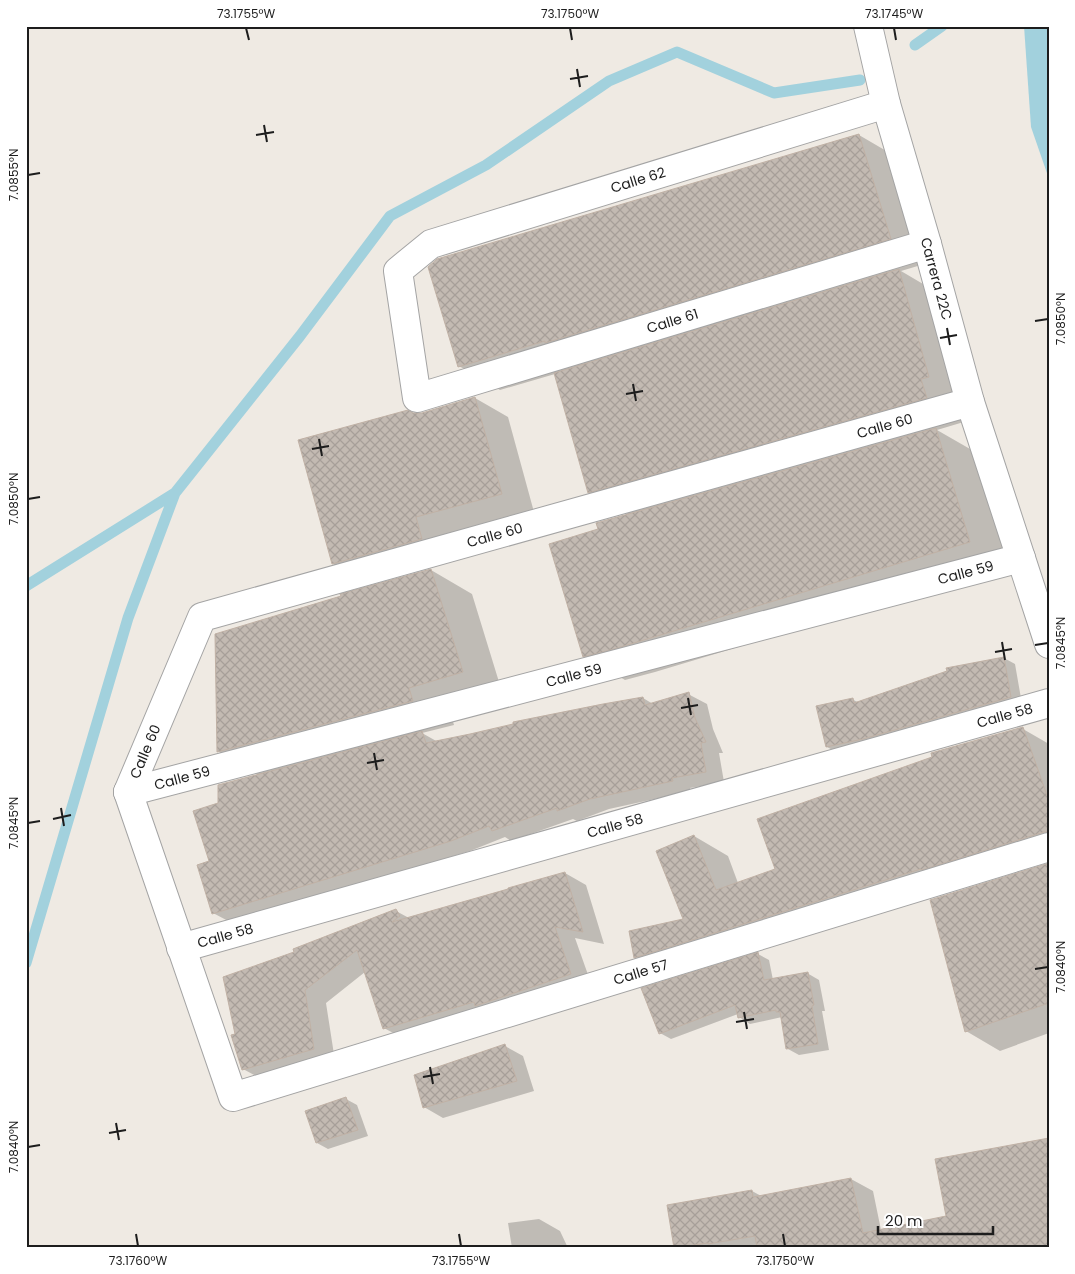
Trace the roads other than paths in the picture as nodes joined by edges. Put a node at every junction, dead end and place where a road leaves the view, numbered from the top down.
1 (868, 26) edge
2 (886, 104) junction
3 (927, 244) junction
4 (417, 398) joint
5 (970, 402) junction
6 (1021, 558) junction
7 (1049, 644) edge
8 (1049, 702) edge
9 (128, 792) junction
10 (1049, 847) edge
11 (181, 948) junction

1 - 2 street, Carrera 22C
2 - 3 street, Carrera 22C
2 - 4 street, Calle 62
3 - 4 street, Calle 61
3 - 5 street, Carrera 22C
5 - 6 street, Carrera 22C
5 - 9 street, Calle 60
6 - 7 street, Carrera 22C
6 - 9 street, Calle 59
8 - 11 street, Calle 58
9 - 11 street
10 - 11 street, Calle 57

